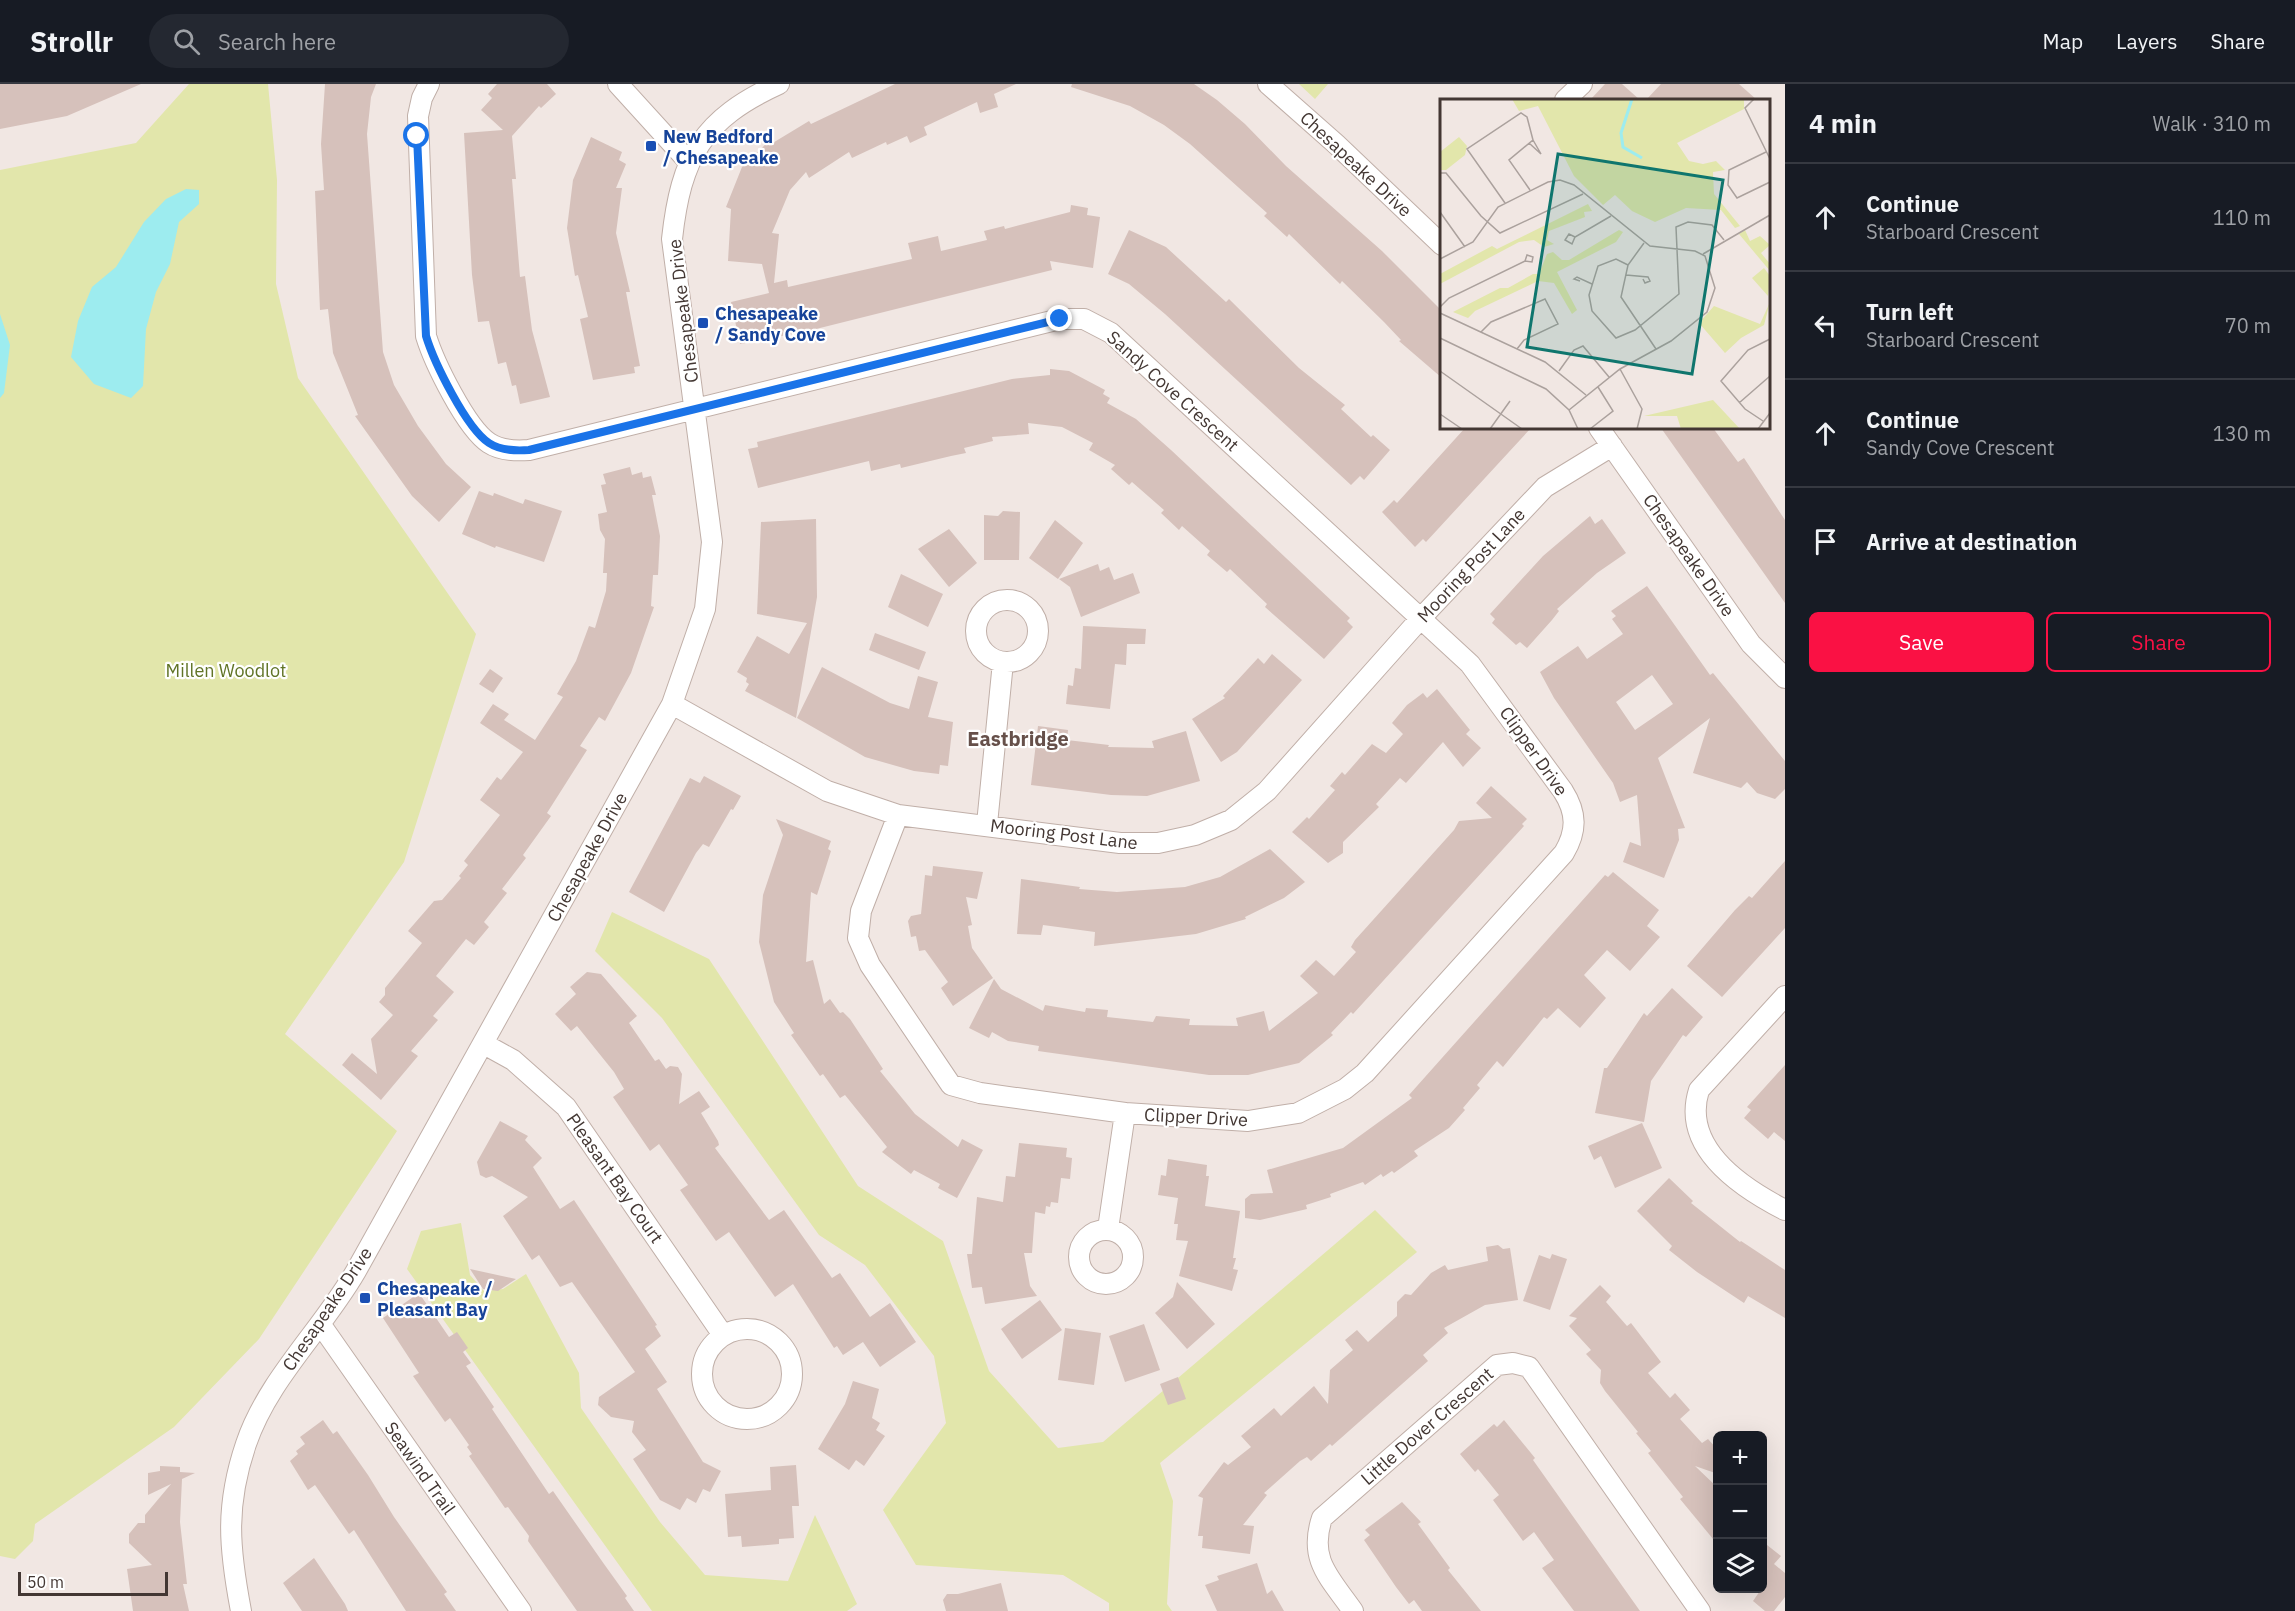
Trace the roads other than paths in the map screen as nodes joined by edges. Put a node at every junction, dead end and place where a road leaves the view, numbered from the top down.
1 (429, 84) edge
2 (618, 84) edge
3 (779, 84) edge
4 (1268, 84) edge
5 (1582, 84) edge
6 (1566, 99) edge
7 (688, 161) junction
8 (1440, 244) edge
9 (694, 408) junction
10 (1600, 429) edge
11 (1612, 446) junction
12 (1421, 618) junction
13 (1003, 662) dead end
14 (1785, 678) edge
15 (672, 704) junction
16 (898, 815) junction
17 (987, 825) junction
18 (1785, 996) edge
19 (484, 1044) junction
20 (1125, 1113) junction
21 (1785, 1210) edge
22 (1108, 1229) dead end
23 (321, 1325) junction
24 (723, 1335) junction
25 (241, 1611) edge
26 (521, 1611) edge
27 (1353, 1611) edge
28 (1701, 1611) edge

1 - 9 street, Sandy Cove Crescent
2 - 7 street
3 - 7 street, Chesapeake Drive
4 - 8 street, Chesapeake Drive
5 - 6 street
7 - 9 street, Chesapeake Drive
9 - 12 street, Sandy Cove Crescent
9 - 15 street, Chesapeake Drive
10 - 11 street, Chesapeake Drive
11 - 12 street, Mooring Post Lane
11 - 14 street, Chesapeake Drive
12 - 17 street, Mooring Post Lane
12 - 20 street, Clipper Drive
13 - 17 street
15 - 16 street, Mooring Post Lane
15 - 19 street, Chesapeake Drive
16 - 17 street, Mooring Post Lane
16 - 20 street, Clipper Drive
18 - 21 street
19 - 23 street, Chesapeake Drive
19 - 24 street, Pleasant Bay Court
20 - 22 street
23 - 25 street, Chesapeake Drive
23 - 26 street, Seawind Trail
24 - 24 street
27 - 28 street, Little Dover Crescent

